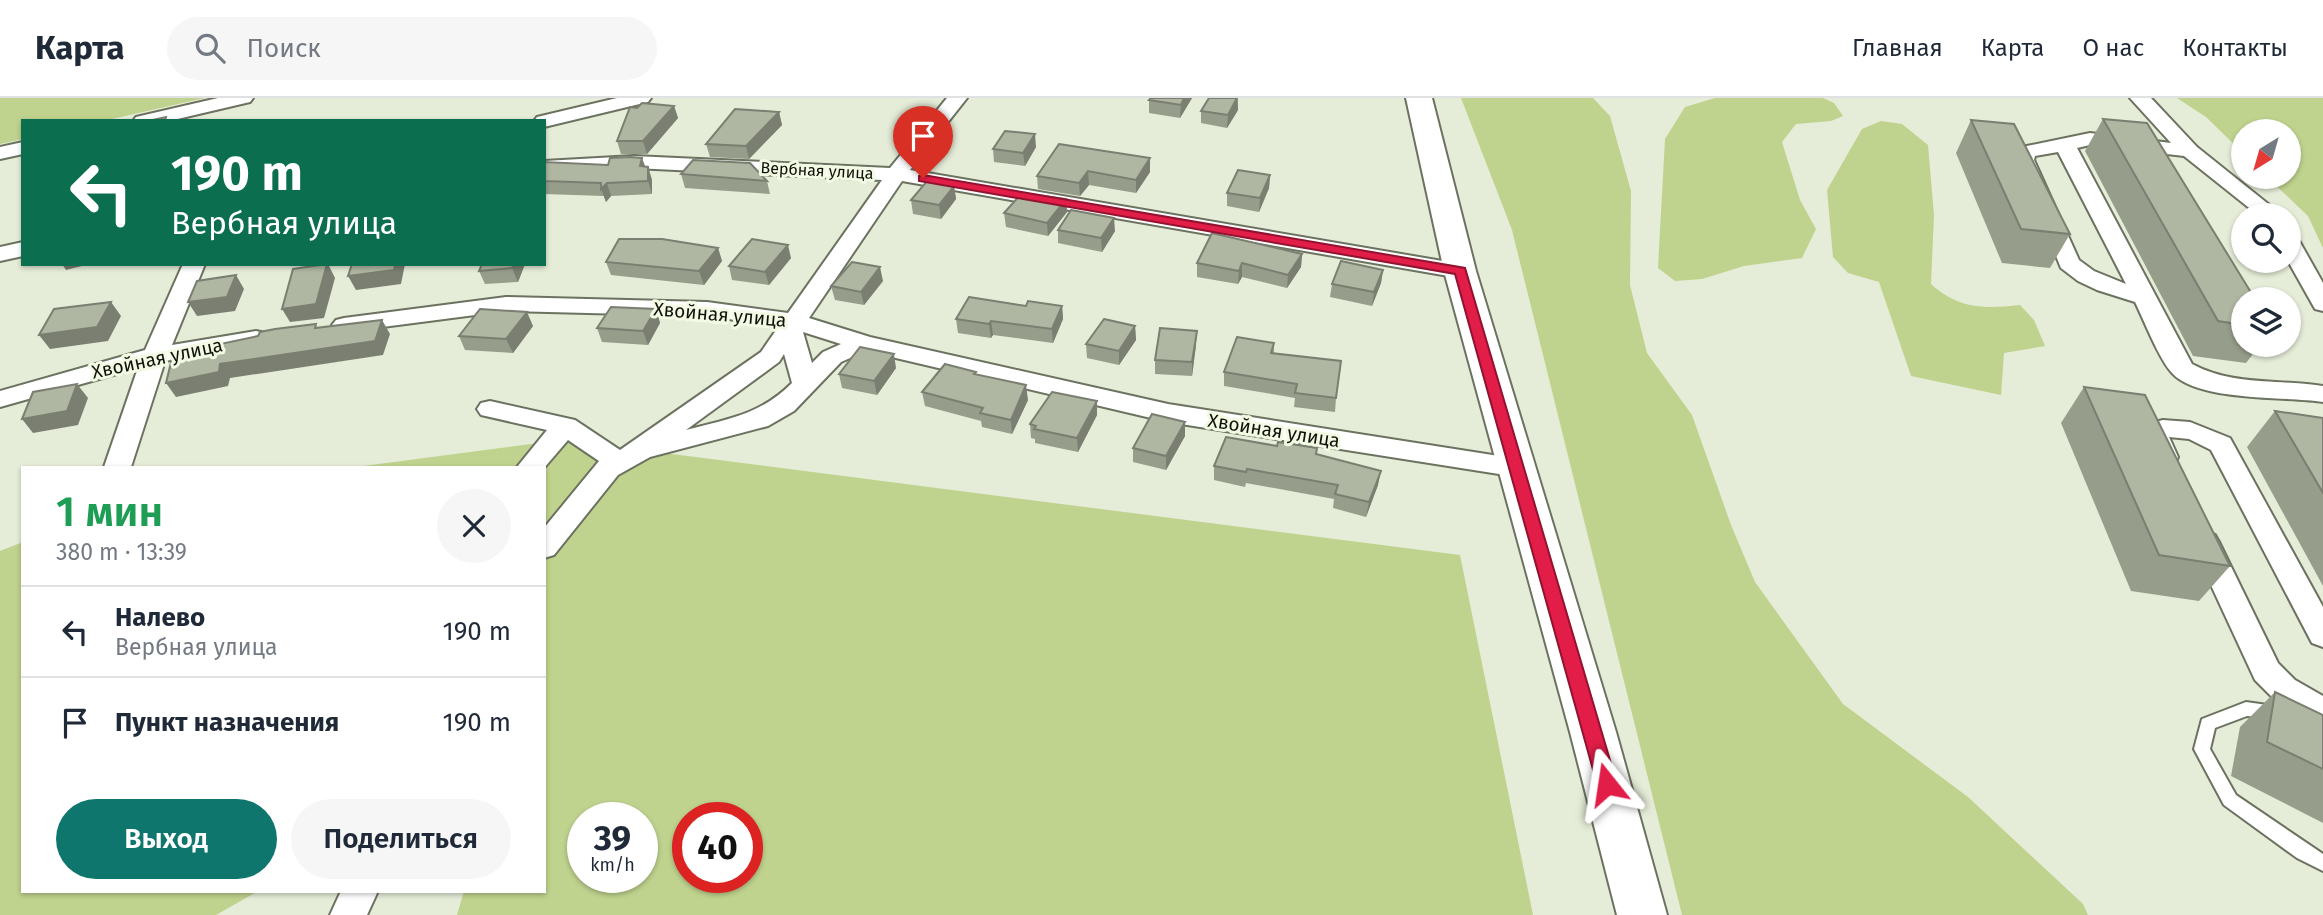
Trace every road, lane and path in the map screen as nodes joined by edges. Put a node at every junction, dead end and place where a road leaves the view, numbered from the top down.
1 (245, 98) edge
2 (641, 98) edge
3 (957, 98) edge
4 (1419, 98) edge
5 (2140, 98) edge
6 (152, 119) edge
7 (242, 119) edge
8 (546, 121) edge
9 (2067, 145) junction
10 (21, 148) edge
11 (2190, 150) junction
12 (0, 153) edge
13 (546, 167) edge
14 (896, 174) junction
15 (2256, 203) edge
16 (21, 249) edge
17 (0, 254) edge
18 (2301, 264) edge
19 (193, 266) edge
20 (1460, 271) junction
21 (2144, 297) junction
22 (2323, 304) edge
23 (800, 325) junction
24 (323, 328) edge
25 (283, 334) edge
26 (864, 343) junction
27 (155, 355) junction
28 (801, 372) junction
29 (2323, 394) edge
30 (0, 399) edge
31 (490, 409) dead end
32 (566, 426) junction
33 (630, 456) junction
34 (118, 466) edge
35 (531, 466) edge
36 (1518, 468) junction
37 (2178, 485) edge
38 (2196, 522) edge
39 (546, 546) edge
40 (2323, 635) edge
41 (2323, 714) edge
42 (2323, 863) edge
43 (359, 893) edge
44 (348, 915) edge
45 (1642, 915) edge

1 - 6 street
1 - 7 street
2 - 8 street
3 - 14 street
4 - 20 street
5 - 11 street
9 - 11 street
9 - 21 street
9 - 21 street
10 - 12 street
11 - 15 street
13 - 14 street, Вербная улица
14 - 20 street, Вербная улица
14 - 23 street
16 - 17 street
18 - 22 street
19 - 27 street
20 - 36 street
21 - 29 street
23 - 24 street, Хвойная улица
23 - 26 street, Хвойная улица
23 - 28 street
23 - 33 street
25 - 27 street, Хвойная улица
26 - 28 street
26 - 36 street, Хвойная улица
27 - 30 street, Хвойная улица
27 - 34 street
28 - 33 street
31 - 32 street
32 - 33 street
32 - 35 street
33 - 39 street
36 - 45 street
37 - 40 street
38 - 41 street
41 - 42 lane
43 - 44 street

